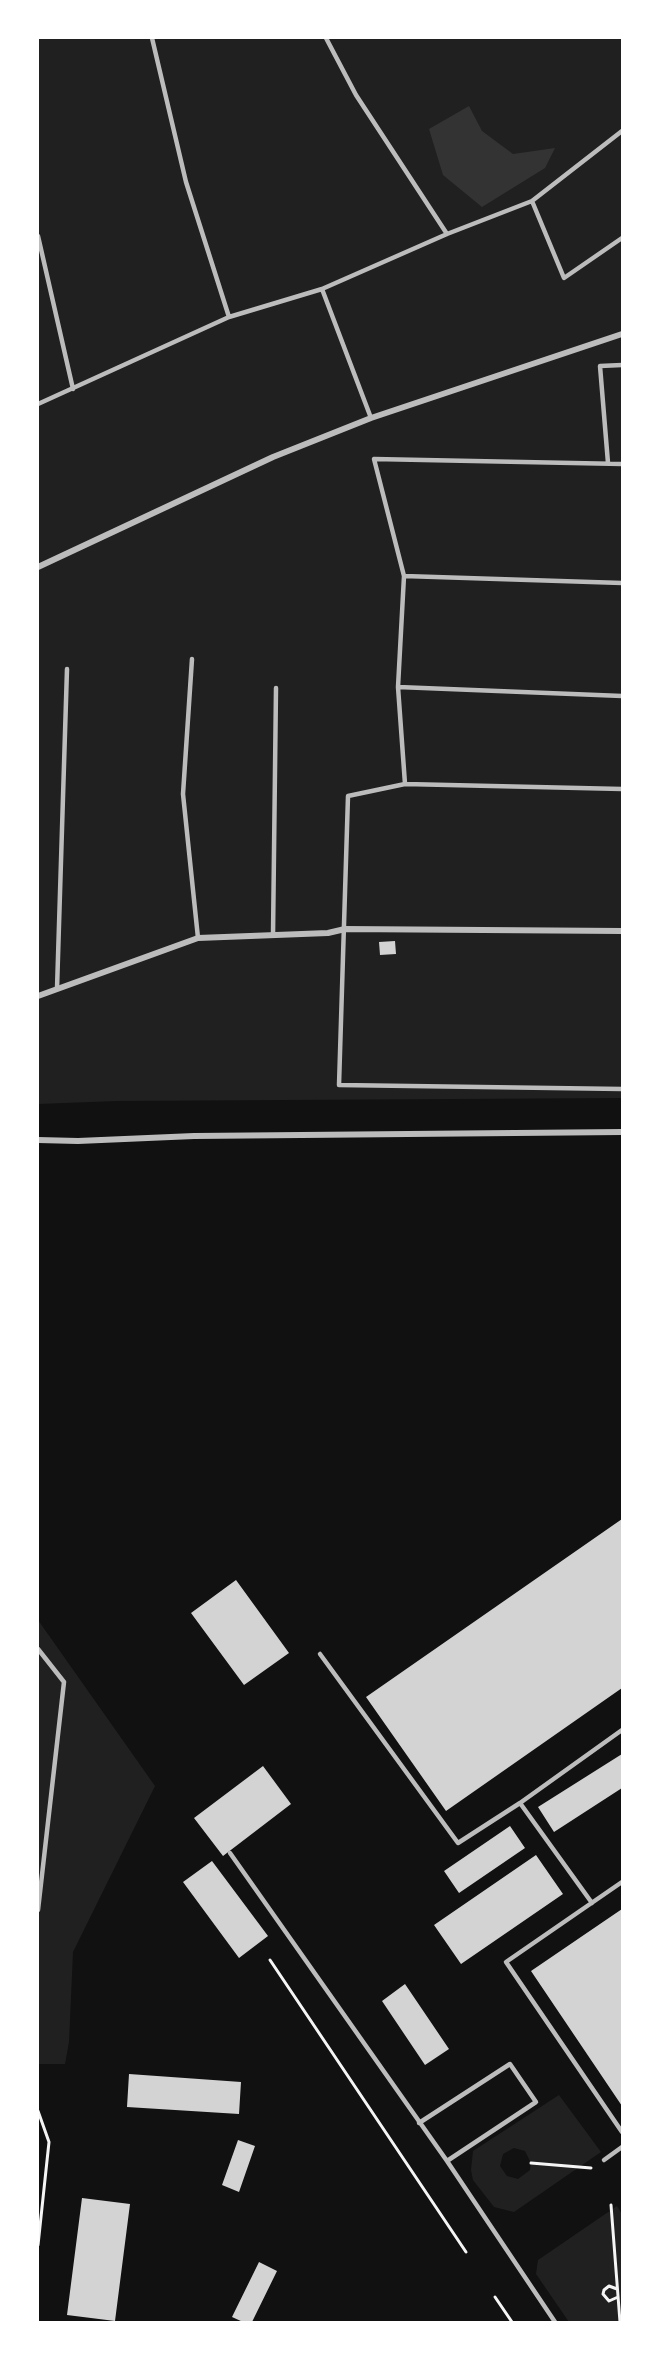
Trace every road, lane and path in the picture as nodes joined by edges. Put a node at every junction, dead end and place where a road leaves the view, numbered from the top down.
1 (153, 38) edge
2 (326, 38) edge
3 (622, 131) edge
4 (532, 201) junction
5 (447, 234) junction
6 (38, 236) edge
7 (622, 238) edge
8 (321, 289) junction
9 (229, 317) junction
10 (622, 334) edge
11 (622, 365) edge
12 (73, 389) junction
13 (38, 404) edge
14 (371, 418) junction
15 (608, 463) junction
16 (622, 464) edge
17 (38, 567) edge
18 (404, 576) junction
19 (622, 583) edge
20 (192, 659) dead end
21 (67, 669) dead end
22 (398, 687) junction
23 (276, 688) dead end
24 (622, 696) edge
25 (405, 784) junction
26 (622, 789) edge
27 (345, 928) junction
28 (622, 931) edge
29 (273, 935) junction
30 (198, 938) junction
31 (57, 989) junction
32 (38, 996) edge
33 (622, 1089) edge
34 (622, 1132) edge
35 (38, 1140) edge
36 (38, 1649) edge
37 (320, 1654) dead end
38 (622, 1730) edge
39 (520, 1803) junction
40 (230, 1853) dead end
41 (622, 1882) edge
42 (592, 1903) junction
43 (38, 1910) edge
44 (270, 1960) dead end
45 (38, 2111) edge
46 (419, 2123) junction
47 (622, 2132) edge
48 (622, 2147) edge
49 (604, 2160) dead end
50 (447, 2161) junction
51 (531, 2163) dead end
52 (591, 2168) dead end
53 (611, 2205) dead end
54 (38, 2244) edge
55 (466, 2252) dead end
56 (618, 2290) junction
57 (495, 2296) dead end
58 (618, 2297) junction
59 (512, 2322) edge
60 (555, 2322) edge
61 (620, 2322) edge

1 - 9 lane
2 - 5 lane
3 - 4 lane
4 - 5 lane
4 - 7 lane
5 - 8 lane
6 - 12 lane
8 - 9 lane
8 - 14 lane
9 - 12 lane
10 - 14 street
11 - 15 lane
12 - 13 lane
14 - 17 street
15 - 16 lane
15 - 18 lane
18 - 19 lane
18 - 22 lane
20 - 30 lane
21 - 31 lane
22 - 24 lane
22 - 25 lane
23 - 29 lane
25 - 26 lane
25 - 27 lane
27 - 28 street
27 - 29 street
27 - 33 lane
29 - 30 street
30 - 31 street
31 - 32 street
34 - 35 street
36 - 43 lane
37 - 39 lane
38 - 39 lane
39 - 42 lane
40 - 46 lane
41 - 42 lane
42 - 47 lane
44 - 55 path
45 - 54 path
46 - 50 lane
46 - 50 lane
48 - 49 lane
50 - 60 lane
51 - 52 path
53 - 56 path
56 - 58 path
56 - 58 path
57 - 59 path
58 - 61 path

